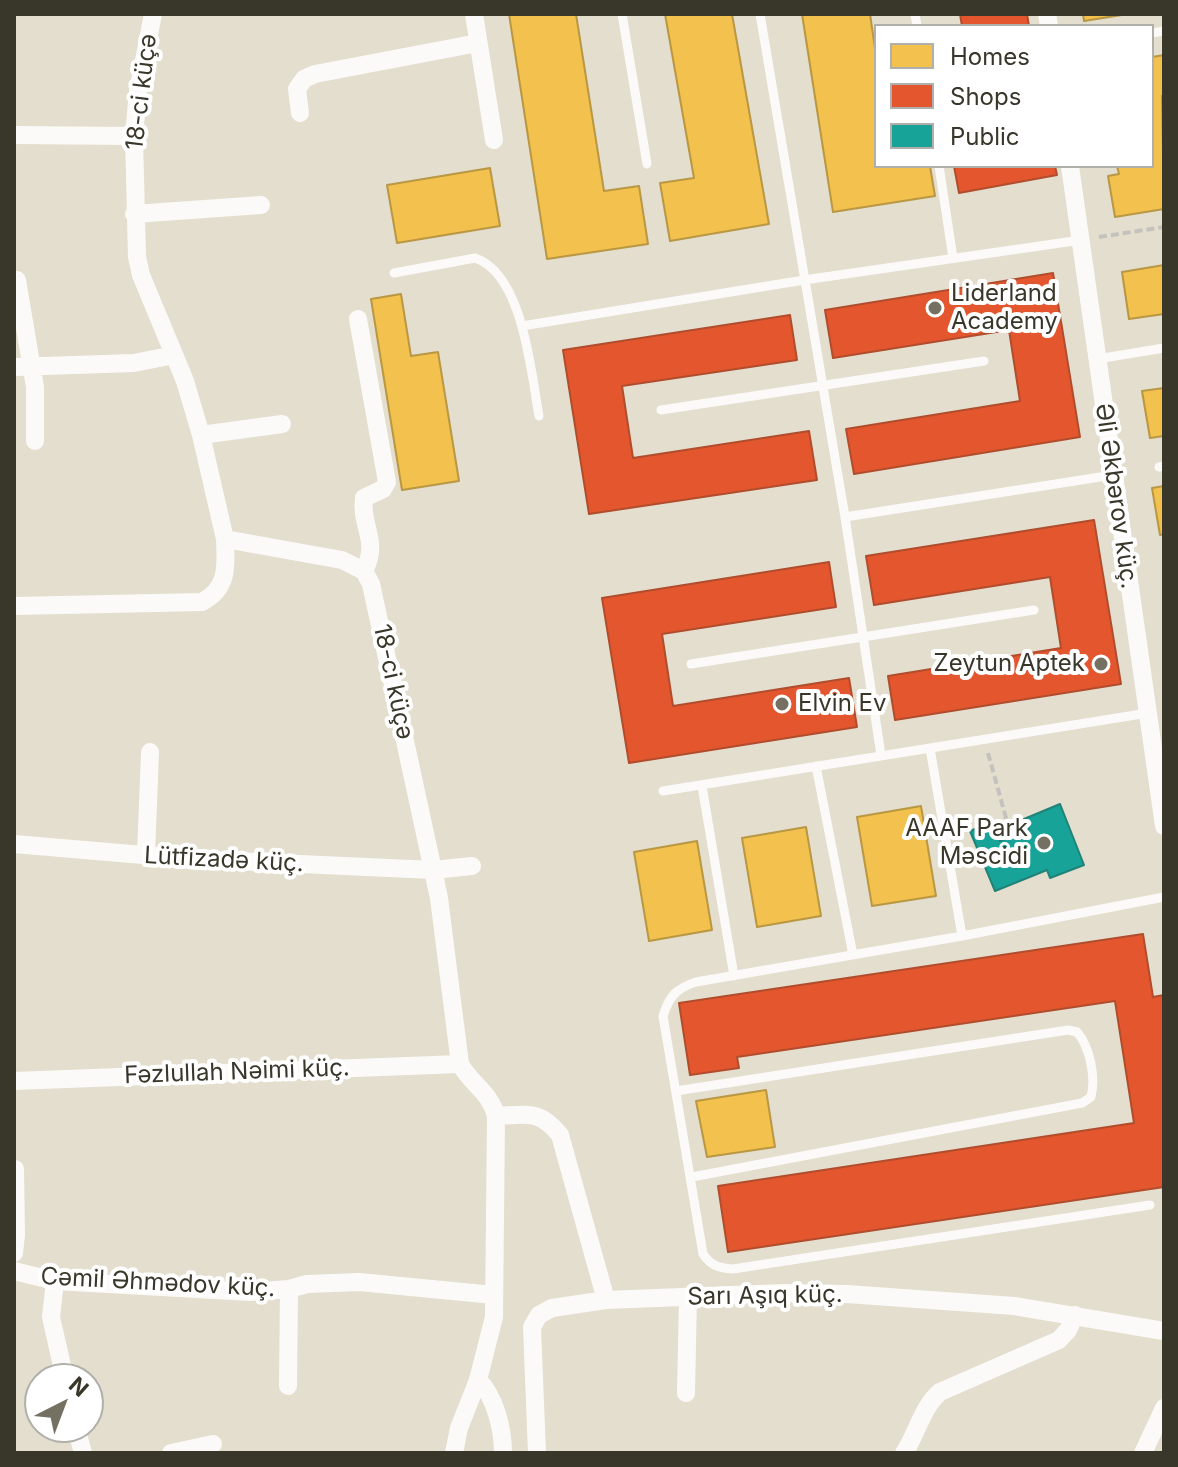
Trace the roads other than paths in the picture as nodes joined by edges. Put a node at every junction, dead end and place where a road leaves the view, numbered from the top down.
1 (153, 14) edge
2 (474, 14) edge
3 (622, 14) edge
4 (760, 14) edge
5 (478, 43) junction
6 (300, 113) dead end
7 (14, 135) edge
8 (134, 136) junction
9 (494, 140) dead end
10 (647, 164) dead end
11 (939, 168) edge
12 (1070, 168) edge
13 (261, 205) dead end
14 (134, 214) junction
15 (1081, 240) junction
16 (953, 258) junction
17 (394, 273) dead end
18 (17, 280) dead end
19 (804, 280) junction
20 (358, 319) dead end
21 (522, 326) junction
22 (1164, 348) edge
23 (174, 355) junction
24 (1097, 359) junction
25 (984, 361) dead end
26 (23, 367) edge
27 (822, 386) junction
28 (661, 410) dead end
29 (539, 416) dead end
30 (282, 424) dead end
31 (201, 435) junction
32 (35, 441) dead end
33 (1113, 475) junction
34 (845, 517) junction
35 (225, 539) junction
36 (364, 571) junction
37 (14, 606) edge
38 (1034, 610) dead end
39 (863, 636) junction
40 (691, 664) dead end
41 (1148, 713) junction
42 (930, 748) junction
43 (150, 752) dead end
44 (881, 755) junction
45 (816, 766) junction
46 (702, 786) junction
47 (663, 791) dead end
48 (1164, 826) edge
49 (14, 844) edge
50 (146, 855) junction
51 (472, 866) dead end
52 (433, 870) junction
53 (1164, 897) edge
54 (962, 936) junction
55 (853, 955) junction
56 (734, 976) junction
57 (460, 1064) junction
58 (14, 1081) edge
59 (676, 1091) junction
60 (496, 1116) junction
61 (15, 1169) edge
62 (692, 1177) junction
63 (1150, 1205) dead end
64 (14, 1253) edge
65 (14, 1271) edge
66 (55, 1281) junction
67 (289, 1289) junction
68 (494, 1295) junction
69 (688, 1297) junction
70 (606, 1300) junction
71 (1075, 1315) junction
72 (1164, 1331) edge
73 (61, 1363) edge
74 (478, 1380) junction
75 (288, 1386) dead end
76 (686, 1393) dead end
77 (1164, 1408) edge
78 (213, 1444) dead end
79 (912, 1449) edge
80 (171, 1453) edge
81 (454, 1453) edge
82 (503, 1453) edge
83 (537, 1453) edge
84 (1143, 1453) edge

1 - 8 street, 18-ci küçə
2 - 5 street
3 - 10 lane
4 - 19 lane
5 - 6 street
5 - 9 street
7 - 8 street
8 - 14 street, 18-ci küçə
11 - 16 lane
12 - 15 street, Əli Əkbərov küç.
13 - 14 street
14 - 23 street, 18-ci küçə
15 - 16 lane
15 - 24 street, Əli Əkbərov küç.
16 - 19 lane
17 - 21 lane
18 - 26 street
19 - 21 lane
19 - 27 lane
20 - 36 street
21 - 29 lane
22 - 24 lane
23 - 26 street
23 - 31 street, 18-ci küçə
24 - 33 street, Əli Əkbərov küç.
25 - 27 lane
26 - 32 street
27 - 28 lane
27 - 34 lane
30 - 31 street
31 - 35 street, 18-ci küçə
33 - 34 lane
33 - 41 street, Əli Əkbərov küç.
34 - 39 lane
35 - 36 street
35 - 37 street, 18-ci küçə
36 - 52 street, 18-ci küçə
38 - 39 lane
39 - 40 lane
39 - 44 lane
41 - 42 lane
41 - 48 street, Əli Əkbərov küç.
42 - 44 lane
42 - 54 lane
43 - 50 street
44 - 45 lane
45 - 46 lane
45 - 55 lane
46 - 47 lane
46 - 56 lane
49 - 50 street, Lütfizadə küç.
50 - 52 street, Lütfizadə küç.
51 - 52 street, Lütfizadə küç.
52 - 57 street, 18-ci küçə
53 - 54 lane
54 - 55 lane
55 - 56 lane
56 - 59 lane
57 - 58 street, Fəzlullah Nəimi küç.
57 - 60 street
59 - 62 lane
59 - 62 lane
60 - 68 street
60 - 70 street
61 - 64 street
62 - 63 lane
65 - 66 street, Cəmil Əhmədov küç.
66 - 67 street, Cəmil Əhmədov küç.
66 - 73 street
67 - 68 street, Cəmil Əhmədov küç.
67 - 75 street
68 - 74 street
69 - 70 street, Sarı Aşıq küç.
69 - 71 street, Sarı Aşıq küç.
69 - 76 street
70 - 83 street, Sarı Aşıq küç.
71 - 72 street, Sarı Aşıq küç.
71 - 79 street
74 - 81 street
74 - 82 street
77 - 84 street
78 - 80 street

